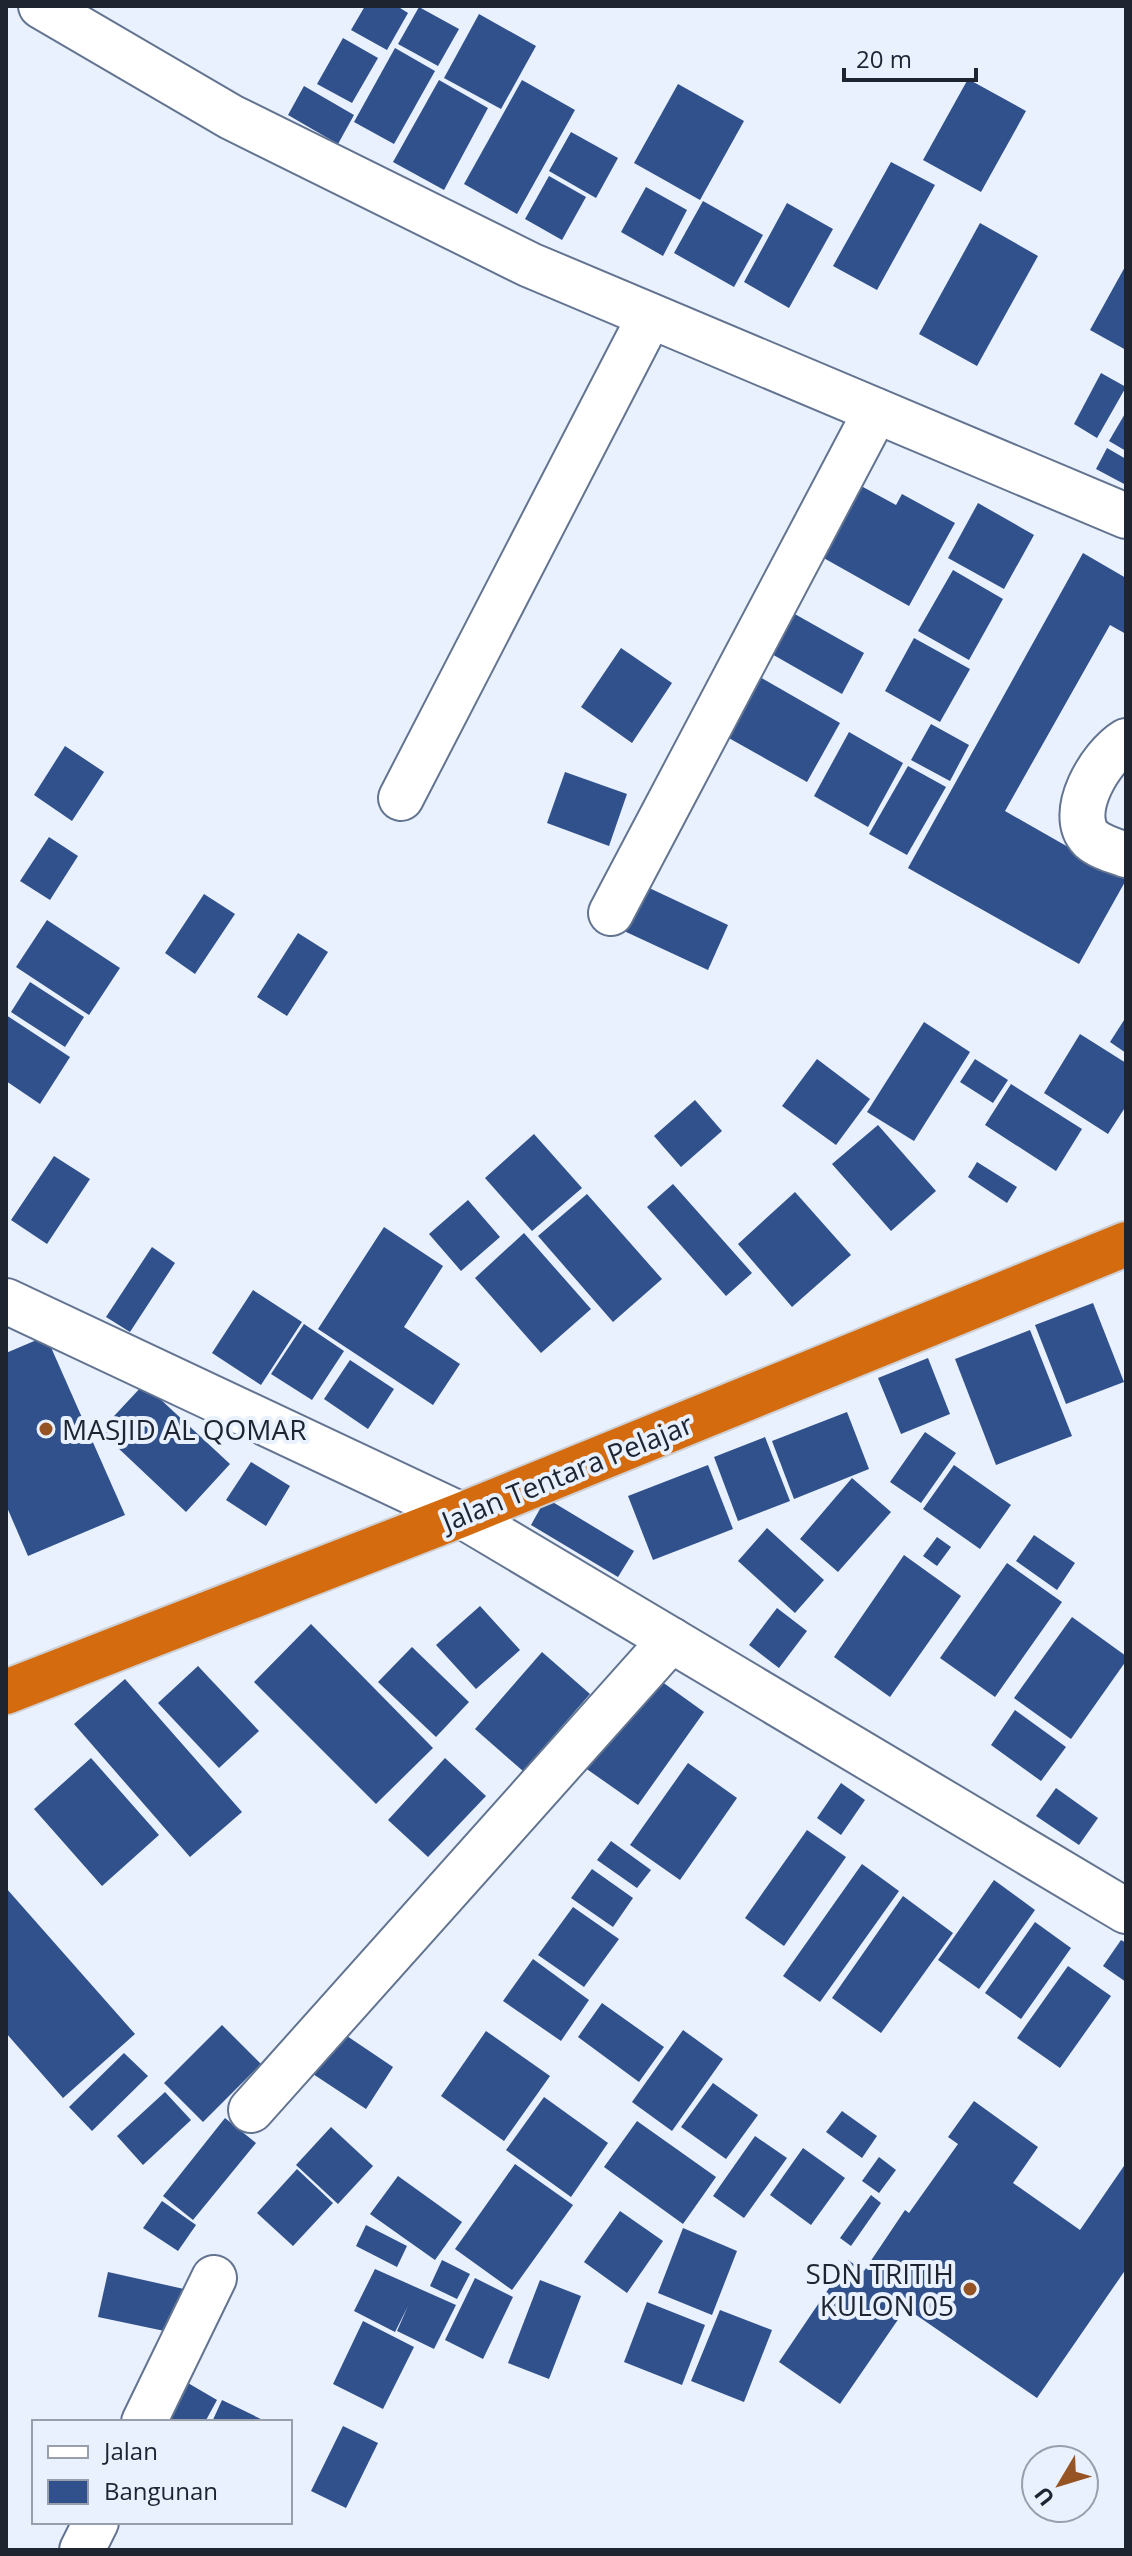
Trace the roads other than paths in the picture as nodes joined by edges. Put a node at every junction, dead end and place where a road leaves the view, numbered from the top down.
1 (41, 6) edge
2 (650, 316) junction
3 (876, 411) junction
4 (1126, 516) edge
5 (1126, 741) edge
6 (401, 798) dead end
7 (1126, 855) edge
8 (611, 913) dead end
9 (1126, 1244) edge
10 (6, 1301) edge
11 (461, 1515) junction
12 (671, 1640) junction
13 (6, 1692) edge
14 (1126, 1911) edge
15 (251, 2110) dead end
16 (214, 2278) dead end
17 (145, 2420) edge
18 (95, 2524) edge
19 (82, 2550) edge

1 - 2 street
2 - 3 street
2 - 6 street
3 - 4 street
3 - 8 street
5 - 7 street
9 - 11 highway, Jalan Tentara Pelajar
10 - 11 street
11 - 12 street
11 - 13 highway, Jalan Tentara Pelajar
12 - 14 street
12 - 15 street
16 - 17 street
18 - 19 street

